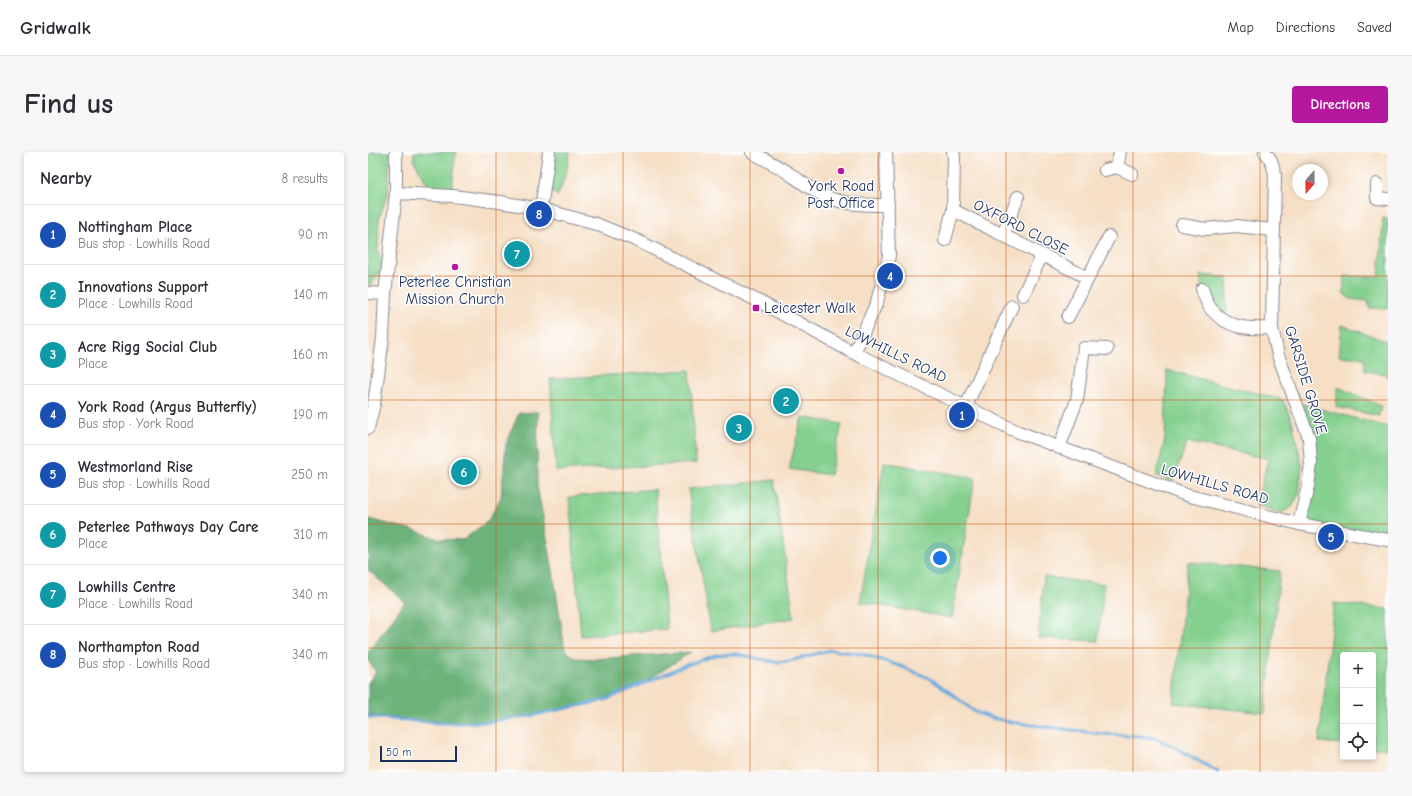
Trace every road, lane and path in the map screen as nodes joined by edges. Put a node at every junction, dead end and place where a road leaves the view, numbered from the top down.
1 (396, 152) edge
2 (550, 152) edge
3 (752, 152) edge
4 (886, 152) edge
5 (953, 152) edge
6 (1120, 152) edge
7 (1265, 152) edge
8 (1117, 167) junction
9 (1105, 170) dead end
10 (1132, 174) dead end
11 (1378, 184) dead end
12 (396, 193) junction
13 (1018, 197) dead end
14 (1388, 199) edge
15 (888, 205) junction
16 (541, 209) junction
17 (953, 210) junction
18 (1182, 224) dead end
19 (1273, 230) junction
20 (1003, 235) junction
21 (1109, 237) dead end
22 (945, 240) dead end
23 (1042, 255) junction
24 (1088, 278) junction
25 (1202, 289) dead end
26 (368, 293) edge
27 (385, 294) junction
28 (1023, 295) dead end
29 (1012, 306) dead end
30 (1068, 317) dead end
31 (1272, 328) junction
32 (1107, 349) dead end
33 (854, 353) junction
34 (966, 406) junction
35 (368, 428) edge
36 (1059, 448) junction
37 (1299, 524) junction
38 (1388, 540) edge

1 - 12 street
2 - 16 street
3 - 15 street
4 - 15 street
5 - 17 street, OXFORD CLOSE
6 - 8 street
7 - 19 street, GARSIDE GROVE
8 - 9 street
8 - 10 street
11 - 14 street
12 - 16 street, LOWHILLS ROAD
12 - 27 street
13 - 20 street
15 - 33 street
16 - 33 street, LOWHILLS ROAD
17 - 20 street, OXFORD CLOSE
17 - 22 street
18 - 19 street
19 - 31 street, GARSIDE GROVE
20 - 23 street, OXFORD CLOSE
21 - 24 street
23 - 24 street, OXFORD CLOSE
23 - 28 street
24 - 30 street
25 - 31 street
26 - 27 street
27 - 35 street
29 - 34 street
31 - 37 street, GARSIDE GROVE
32 - 36 street
33 - 34 street, LOWHILLS ROAD
34 - 36 street, LOWHILLS ROAD
36 - 37 street, LOWHILLS ROAD
37 - 38 street, LOWHILLS ROAD

